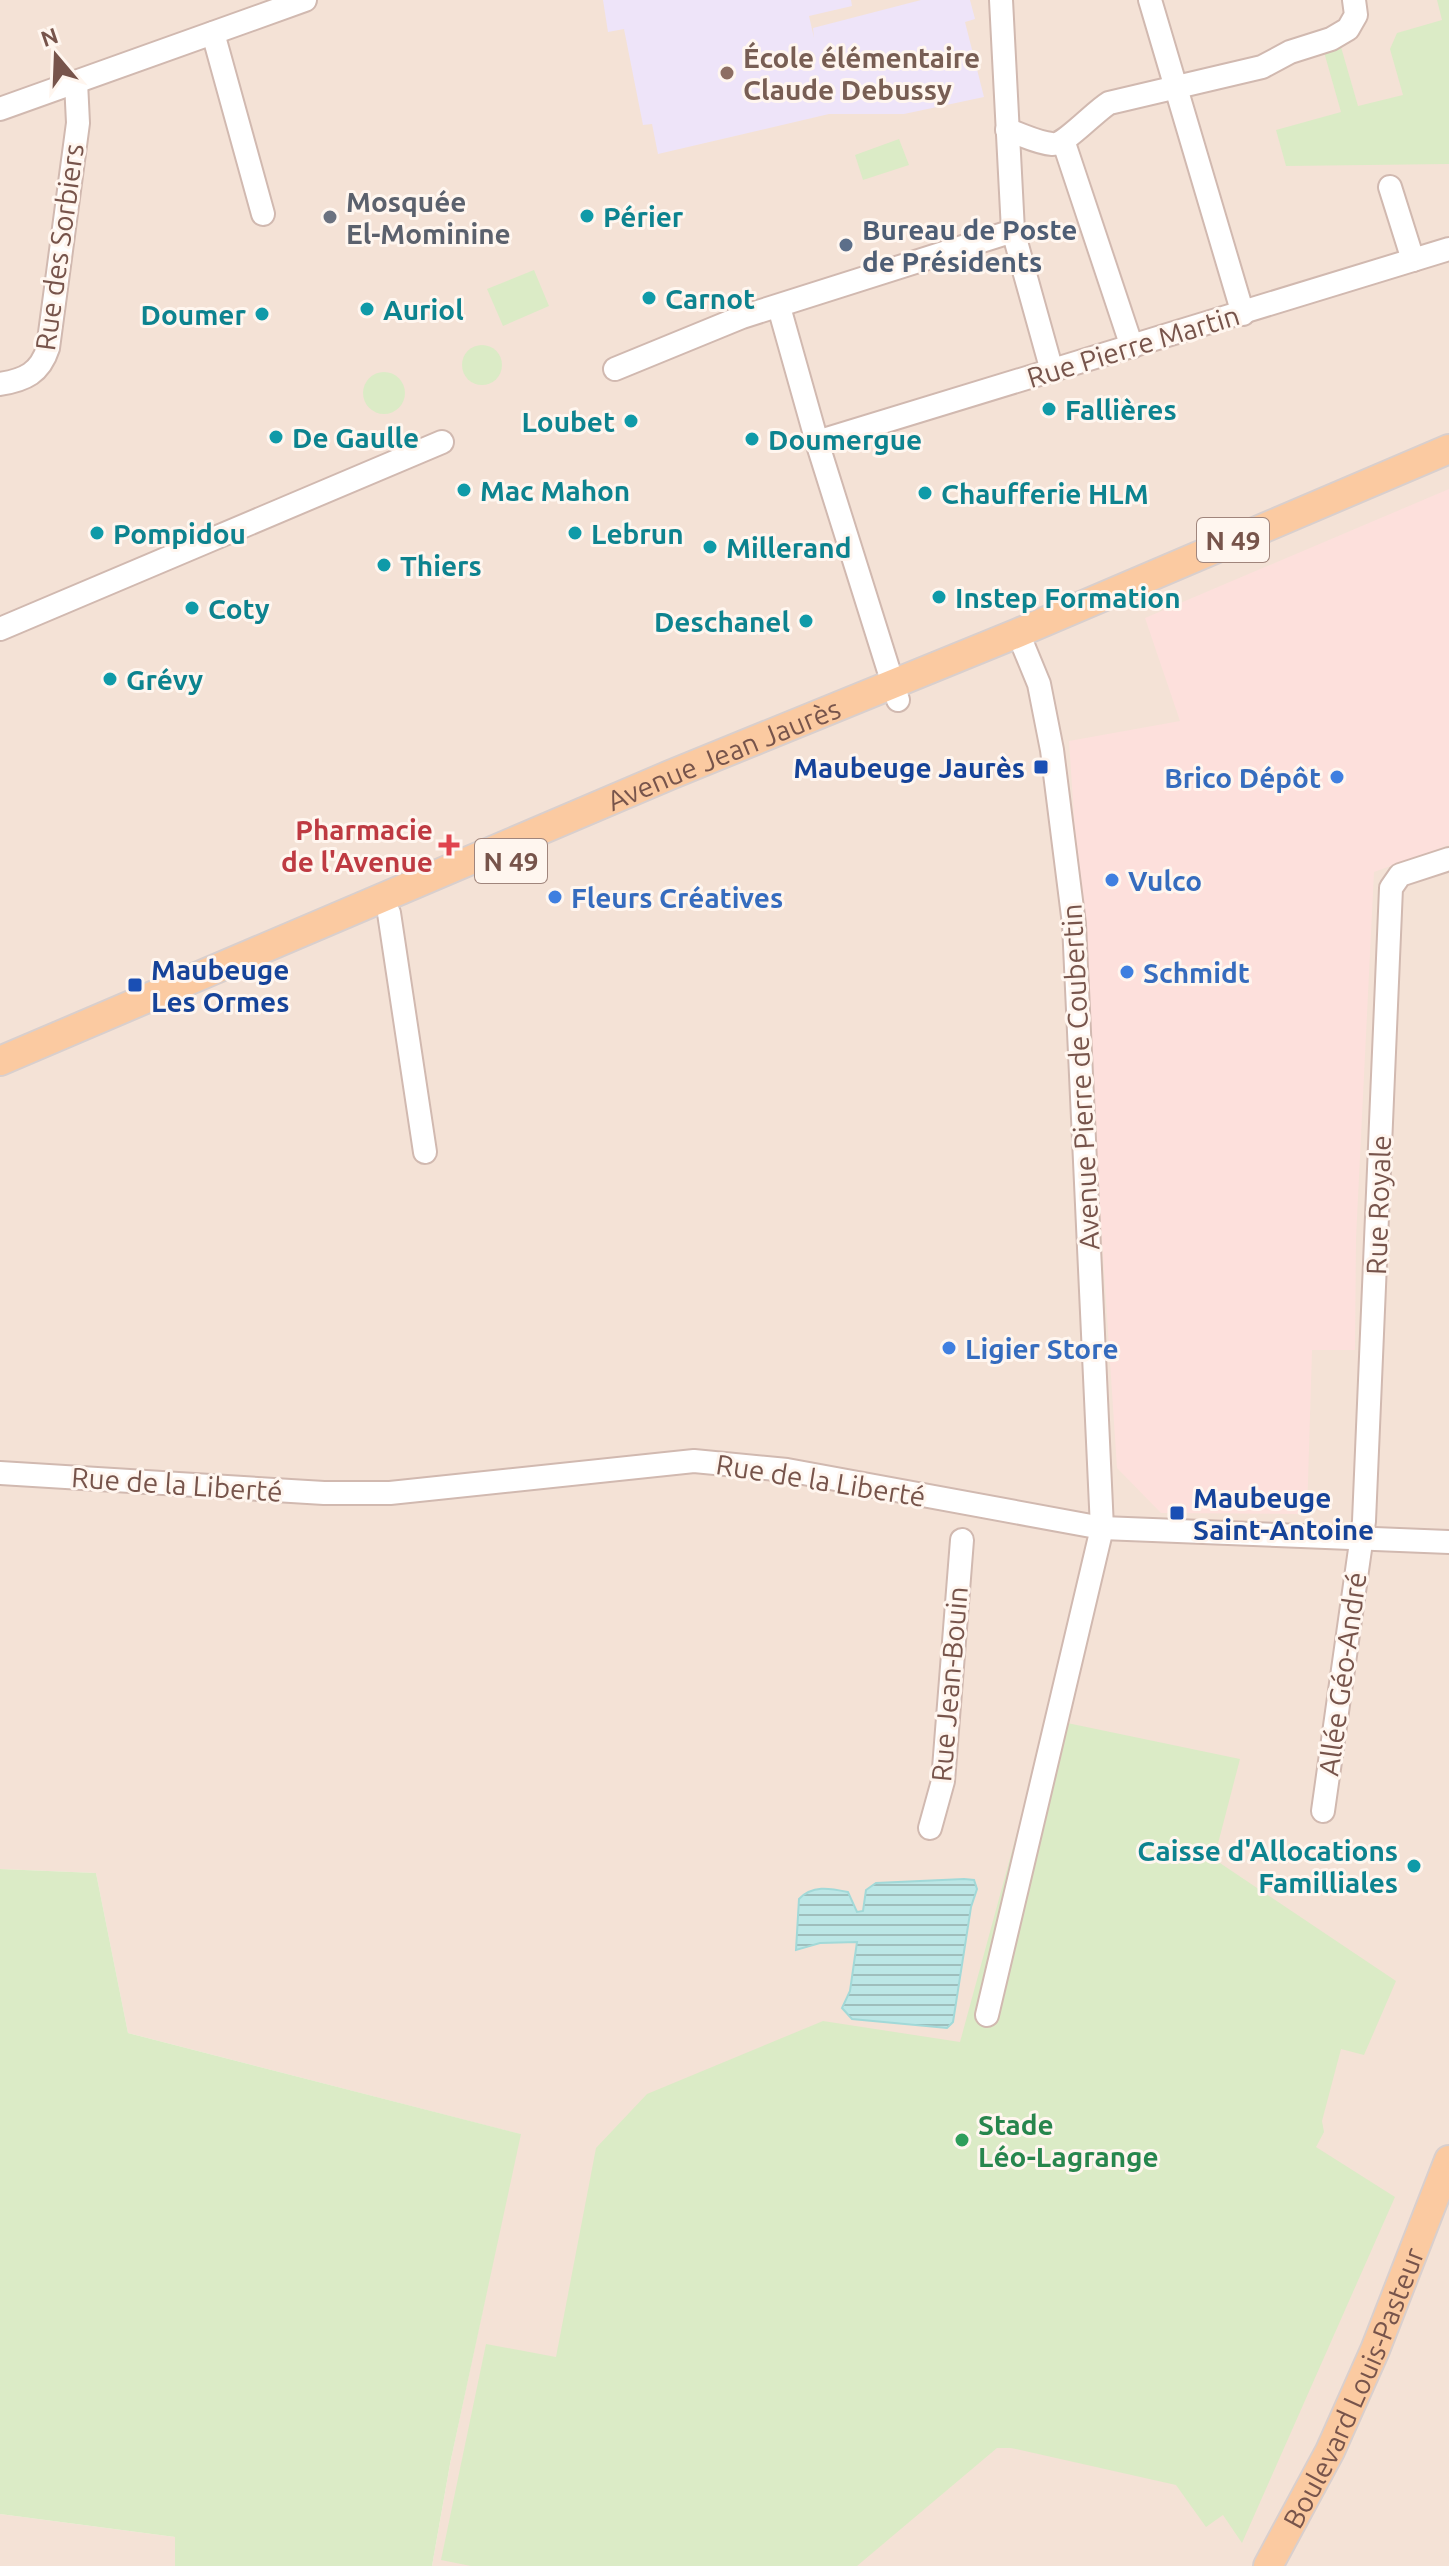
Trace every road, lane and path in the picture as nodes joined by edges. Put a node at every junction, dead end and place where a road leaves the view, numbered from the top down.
1 (305, 0) edge
2 (1001, 0) edge
3 (1150, 0) edge
4 (1354, 0) edge
5 (213, 33) junction
6 (76, 82) junction
7 (1174, 88) junction
8 (0, 109) edge
9 (1007, 130) junction
10 (1064, 143) junction
11 (1390, 187) dead end
12 (263, 214) dead end
13 (1013, 231) junction
14 (1449, 249) edge
15 (1413, 260) junction
16 (779, 307) junction
17 (1243, 314) junction
18 (1132, 347) junction
19 (615, 369) dead end
20 (1052, 371) junction
21 (0, 384) edge
22 (442, 442) dead end
23 (817, 442) junction
24 (1449, 449) edge
25 (1449, 467) edge
26 (0, 629) edge
27 (1021, 640) junction
28 (896, 692) junction
29 (520, 849) junction
30 (1449, 859) edge
31 (389, 913) junction
32 (1, 1070) edge
33 (425, 1152) dead end
34 (0, 1473) edge
35 (1102, 1528) junction
36 (1362, 1538) junction
37 (962, 1540) dead end
38 (1449, 1542) edge
39 (1323, 1811) dead end
40 (930, 1828) dead end
41 (987, 2015) dead end
42 (1449, 2160) edge
43 (1268, 2566) edge

1 - 5 street
2 - 9 street
3 - 7 street
4 - 7 street
5 - 6 street
5 - 12 street
6 - 8 street
6 - 21 street, Rue des Sorbiers
7 - 10 street
7 - 17 street
9 - 10 street
9 - 13 street
10 - 18 street
11 - 15 street
13 - 16 street
13 - 20 street
14 - 15 street, Rue Pierre Martin
15 - 17 street, Rue Pierre Martin
16 - 19 street
16 - 23 street
17 - 18 street, Rue Pierre Martin
18 - 20 street, Rue Pierre Martin
20 - 23 street, Rue Pierre Martin
22 - 26 street
23 - 28 street
24 - 27 main road, Avenue Jean Jaurès / N 49
25 - 27 main road, Avenue Jean Jaurès / N 49
27 - 28 main road, Avenue Jean Jaurès / N 49
27 - 35 street, Avenue Pierre de Coubertin
28 - 29 main road, Avenue Jean Jaurès / N 49
29 - 31 main road, Avenue Jean Jaurès / N 49
29 - 32 main road, Avenue Jean Jaurès / N 49
30 - 36 street, Rue Royale
31 - 32 main road, Avenue Jean Jaurès / N 49
31 - 33 street
34 - 35 street, Rue de la Liberté
35 - 36 street, Rue de la Liberté
35 - 41 street, Avenue Pierre de Coubertin
36 - 38 street, Rue de la Liberté
36 - 39 street, Allée Géo-André
37 - 40 street, Rue Jean-Bouin
42 - 43 main road, Boulevard Louis-Pasteur

